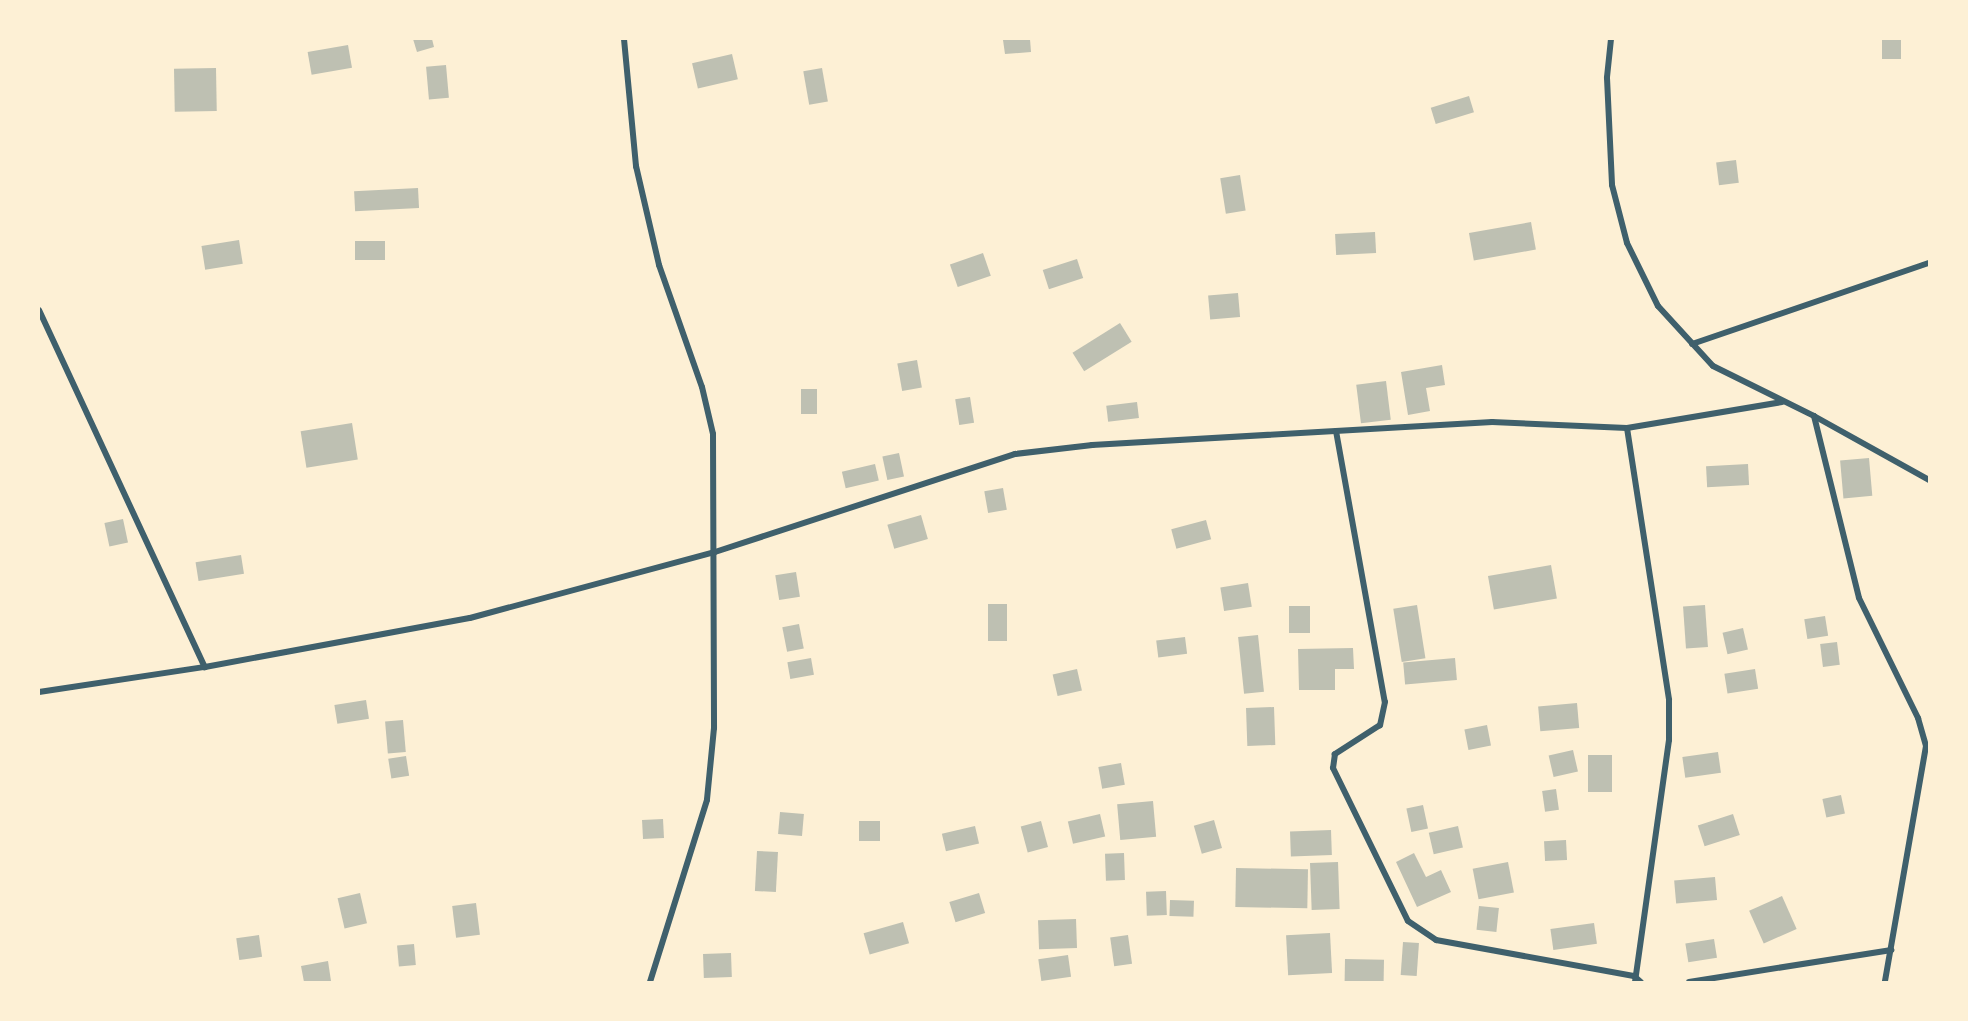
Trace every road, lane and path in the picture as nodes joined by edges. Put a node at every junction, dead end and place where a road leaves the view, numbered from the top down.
1 (624, 39) edge
2 (1611, 39) edge
3 (1929, 263) edge
4 (39, 310) edge
5 (1692, 344) junction
6 (1782, 402) junction
7 (1814, 416) junction
8 (1627, 428) junction
9 (1336, 431) junction
10 (1929, 480) edge
11 (715, 552) junction
12 (205, 667) junction
13 (39, 692) edge
14 (1892, 950) junction
15 (1635, 979) edge
16 (650, 982) edge
17 (1641, 982) edge
18 (1689, 982) edge
19 (1885, 982) edge

1 - 11 street
2 - 5 street
3 - 5 street
4 - 12 street
5 - 6 street
6 - 7 street
6 - 8 street
7 - 10 street
7 - 14 street
8 - 9 street
8 - 15 street
9 - 11 street
9 - 15 street
11 - 12 street
11 - 16 street
12 - 13 street
14 - 18 street
14 - 19 street
15 - 17 street

